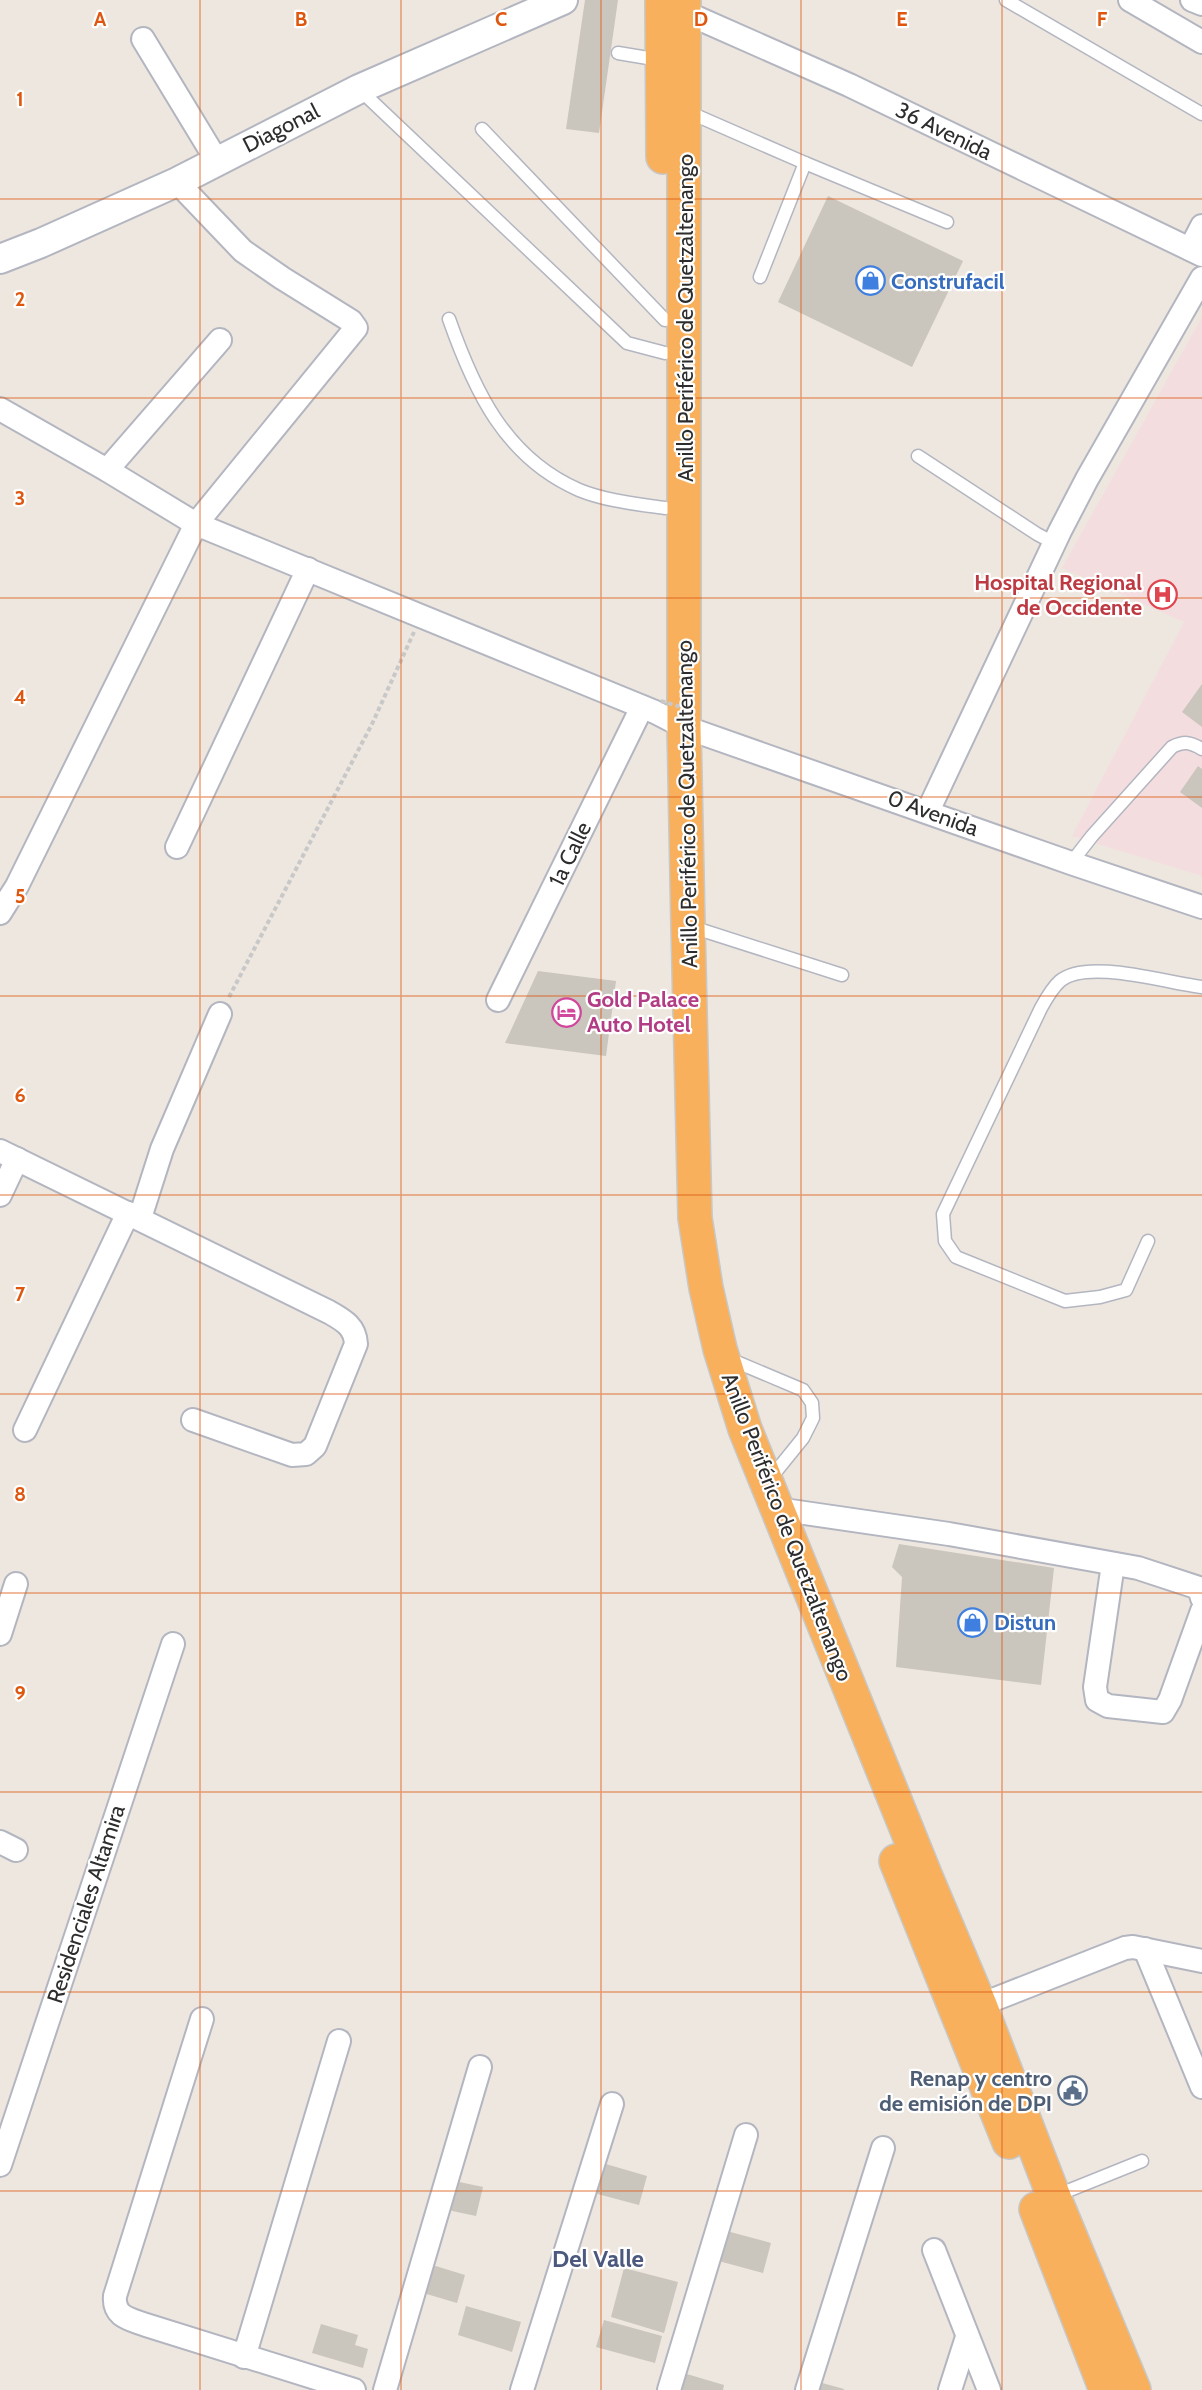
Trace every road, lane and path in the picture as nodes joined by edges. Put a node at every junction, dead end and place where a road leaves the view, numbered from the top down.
1 (563, 0) edge
2 (1006, 0) edge
3 (1130, 0) edge
4 (1192, 0) edge
5 (677, 4) edge
6 (1202, 4) edge
7 (143, 39) dead end
8 (1202, 42) edge
9 (618, 53) dead end
10 (661, 60) junction
11 (359, 89) junction
12 (685, 111) junction
13 (1202, 114) edge
14 (482, 129) dead end
15 (217, 161) junction
16 (805, 163) junction
17 (177, 182) junction
18 (947, 222) dead end
19 (1202, 226) edge
20 (1196, 252) edge
21 (0, 259) edge
22 (760, 277) dead end
23 (1202, 278) edge
24 (449, 319) dead end
25 (664, 320) junction
26 (220, 340) dead end
27 (665, 353) junction
28 (0, 409) edge
29 (918, 456) dead end
30 (107, 470) junction
31 (665, 508) junction
32 (196, 524) junction
33 (1054, 543) junction
34 (308, 569) junction
35 (422, 616) junction
36 (669, 713) junction
37 (1202, 749) edge
38 (928, 811) junction
39 (177, 847) dead end
40 (1071, 863) junction
41 (8, 885) edge
42 (1202, 907) edge
43 (0, 913) edge
44 (688, 926) junction
45 (842, 975) dead end
46 (1202, 987) edge
47 (498, 1000) dead end
48 (220, 1014) joint
49 (8, 1155) edge
50 (0, 1195) edge
51 (134, 1216) junction
52 (1149, 1241) dead end
53 (722, 1356) junction
54 (193, 1420) dead end
55 (25, 1430) dead end
56 (772, 1496) junction
57 (1113, 1564) junction
58 (16, 1584) dead end
59 (1202, 1598) edge
60 (1202, 1611) edge
61 (0, 1634) edge
62 (173, 1644) dead end
63 (1146, 1949) junction
64 (1202, 1961) edge
65 (980, 2005) junction
66 (202, 2019) dead end
67 (339, 2041) dead end
68 (480, 2067) dead end
69 (1202, 2087) edge
70 (612, 2104) dead end
71 (746, 2135) dead end
72 (883, 2148) dead end
73 (1142, 2161) dead end
74 (0, 2165) edge
75 (1054, 2197) junction
76 (934, 2250) dead end
77 (967, 2337) junction
78 (244, 2357) junction
79 (354, 2390) edge
80 (385, 2390) edge
81 (522, 2390) edge
82 (669, 2390) edge
83 (807, 2390) edge
84 (950, 2390) edge
85 (989, 2390) edge
86 (1106, 2390) edge
87 (1134, 2390) edge

1 - 11 street, Diagonal
2 - 13 lane
3 - 8 street
4 - 6 street
5 - 10 highway, Anillo Periférico de Quetzaltenango
5 - 12 highway, Anillo Periférico de Quetzaltenango
5 - 20 street, 36 Avenida
7 - 15 street
9 - 10 lane
10 - 25 highway, Anillo Periférico de Quetzaltenango
11 - 15 street, Diagonal
11 - 27 lane
12 - 16 lane
12 - 36 highway, Anillo Periférico de Quetzaltenango
14 - 25 lane
15 - 17 street, Diagonal
16 - 18 lane
16 - 22 lane
17 - 21 street, Diagonal
17 - 32 street
19 - 20 street
23 - 33 street
24 - 31 lane
25 - 27 highway, Anillo Periférico de Quetzaltenango
26 - 30 street
27 - 31 highway, Anillo Periférico de Quetzaltenango
28 - 30 street, 0 Avenida
29 - 33 lane
30 - 32 street, 0 Avenida
31 - 36 highway, Anillo Periférico de Quetzaltenango
32 - 34 street, 0 Avenida
32 - 41 street
33 - 38 street
34 - 35 street, 0 Avenida
34 - 39 street
35 - 36 street, 0 Avenida
35 - 48 path
36 - 38 street, 0 Avenida
36 - 44 highway, Anillo Periférico de Quetzaltenango
36 - 47 street, 1a Calle
36 - 86 highway, Anillo Periférico de Quetzaltenango
37 - 40 lane
38 - 40 street, 0 Avenida
40 - 42 street, 0 Avenida
41 - 43 street
44 - 45 lane
44 - 53 highway, Anillo Periférico de Quetzaltenango
46 - 52 lane
48 - 51 street
49 - 50 street
49 - 51 street
51 - 54 street
51 - 55 street
53 - 56 highway, Anillo Periférico de Quetzaltenango
53 - 56 lane
56 - 57 street
56 - 65 highway, Anillo Periférico de Quetzaltenango
57 - 59 street
57 - 60 street
58 - 61 street
62 - 74 street, Residenciales Altamira
63 - 64 street
63 - 65 street
63 - 69 street
65 - 75 highway, Anillo Periférico de Quetzaltenango
66 - 78 street
67 - 78 street
68 - 80 street
70 - 81 street
71 - 82 street
72 - 83 street
73 - 75 lane
75 - 87 highway, Anillo Periférico de Quetzaltenango
76 - 77 street
77 - 84 street
77 - 85 street
78 - 79 street

